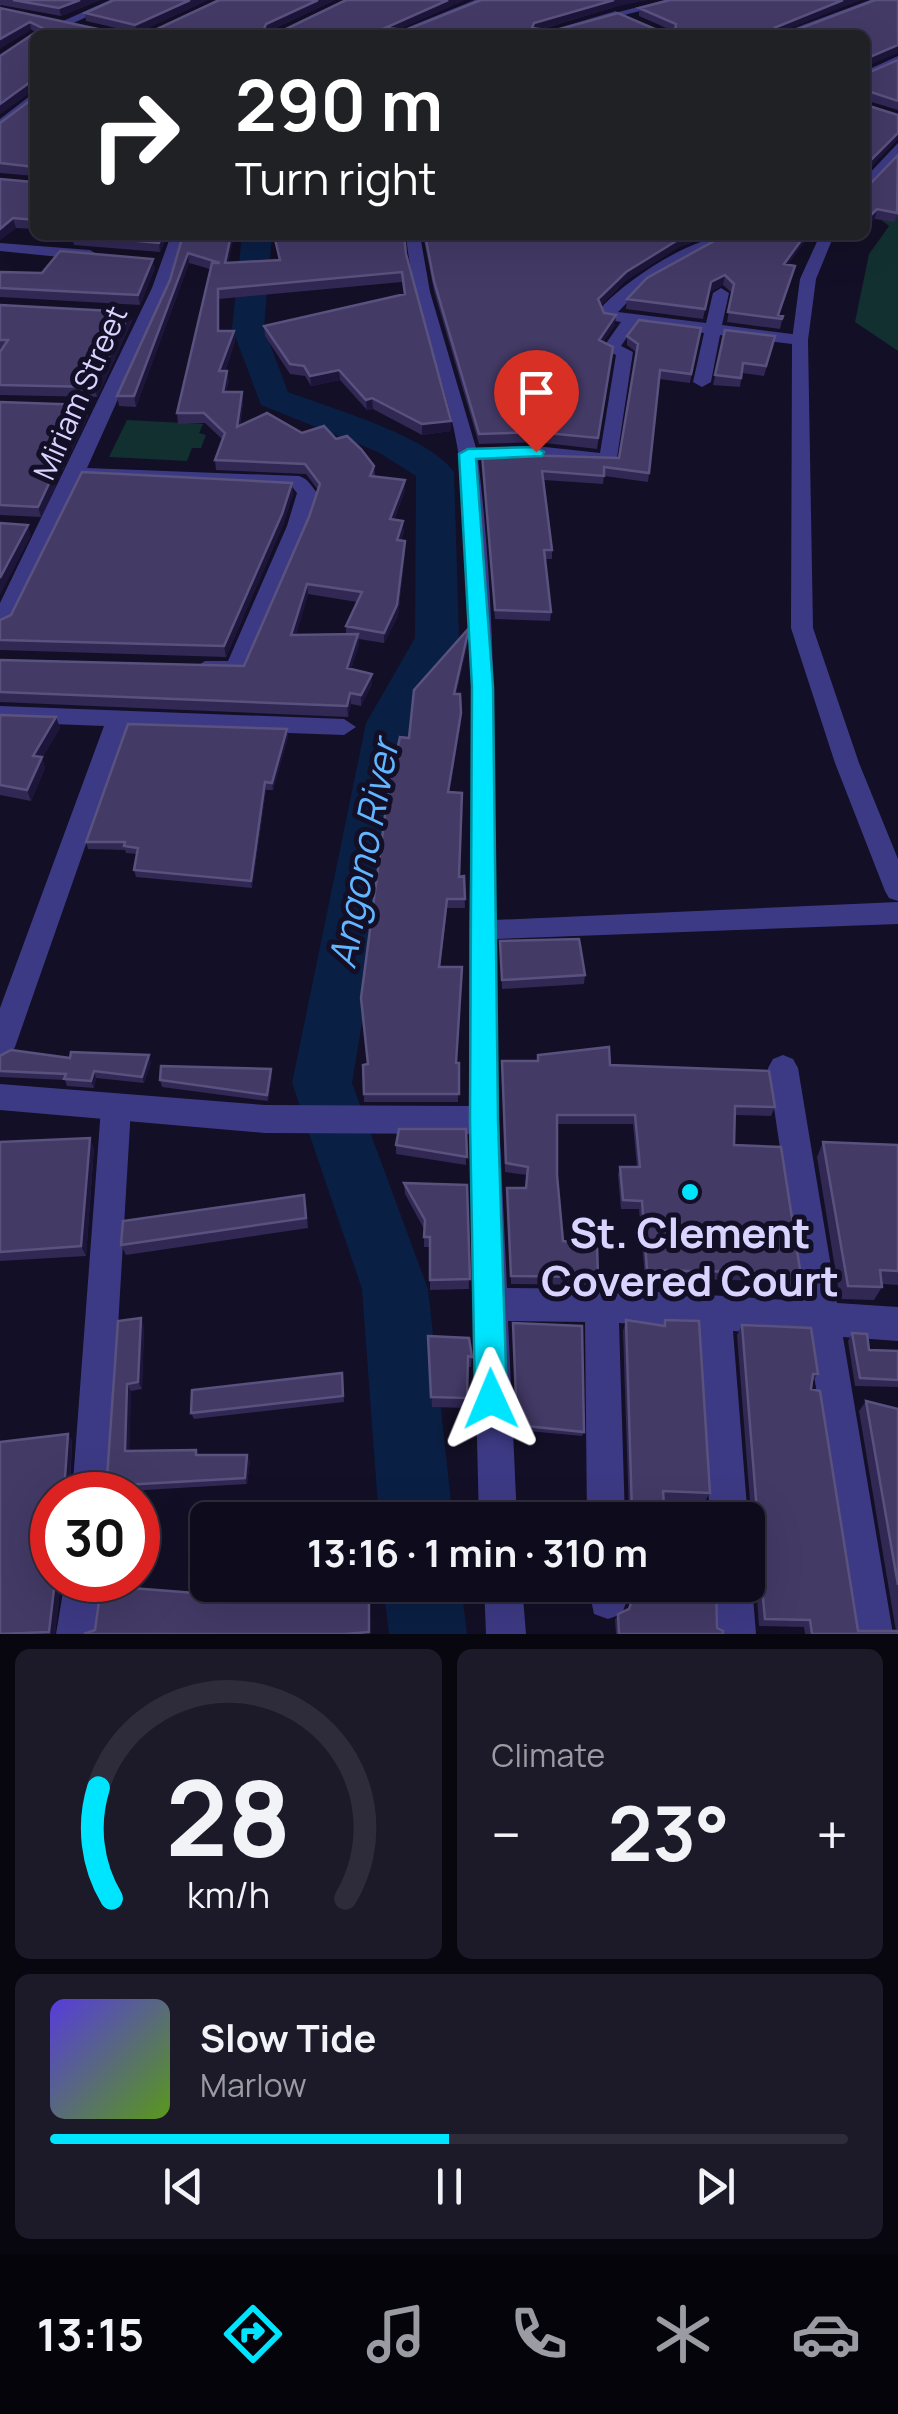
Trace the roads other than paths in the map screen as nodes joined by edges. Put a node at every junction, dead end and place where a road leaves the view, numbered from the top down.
1 (119, 0) edge
2 (486, 0) edge
3 (679, 0) edge
4 (880, 0) edge
5 (592, 3) edge
6 (616, 14) junction
7 (46, 20) edge
8 (62, 23) junction
9 (646, 26) edge
10 (95, 29) edge
11 (48, 30) edge
12 (408, 30) edge
13 (559, 30) edge
14 (796, 30) edge
15 (30, 39) edge
16 (22, 44) edge
17 (898, 60) edge
18 (870, 74) edge
19 (30, 100) edge
20 (0, 125) edge
21 (898, 147) edge
22 (870, 182) edge
23 (174, 240) edge
24 (414, 240) edge
25 (717, 240) edge
26 (825, 240) edge
27 (0, 247) edge
28 (112, 256) edge
29 (722, 293) dead end
30 (631, 320) junction
31 (713, 331) junction
32 (800, 340) junction
33 (702, 382) dead end
34 (468, 454) junction
35 (75, 473) junction
36 (0, 624) edge
37 (177, 667) edge
38 (0, 714) edge
39 (118, 719) junction
40 (344, 727) dead end
41 (898, 890) edge
42 (898, 913) edge
43 (482, 929) junction
44 (0, 1047) edge
45 (783, 1068) dead end
46 (0, 1097) edge
47 (116, 1108) junction
48 (484, 1120) junction
49 (489, 1304) junction
50 (602, 1306) junction
51 (715, 1312) junction
52 (825, 1319) junction
53 (898, 1324) edge
54 (92, 1472) edge
55 (497, 1502) edge
56 (606, 1502) edge
57 (727, 1502) edge
58 (81, 1602) edge
59 (504, 1602) edge
60 (734, 1602) edge
61 (76, 1634) edge
62 (506, 1634) edge
63 (736, 1634) edge
64 (872, 1634) edge

1 - 8 street
2 - 12 street
3 - 6 street
4 - 14 street
5 - 6 street
6 - 9 street
6 - 13 street
7 - 8 street
8 - 10 street
8 - 11 street
15 - 16 street
17 - 18 street
19 - 20 street
21 - 22 street
23 - 35 street, Miriam Street
24 - 34 street
25 - 30 street
26 - 32 street
27 - 28 street
29 - 31 street
30 - 31 street
30 - 34 street
31 - 32 street
31 - 33 street
32 - 41 street
34 - 43 street
35 - 36 street, Miriam Street
35 - 37 street
38 - 39 street
39 - 40 street
39 - 44 street
42 - 43 street
43 - 48 street
45 - 52 street
46 - 47 street
47 - 48 street
47 - 54 street
48 - 49 street
49 - 50 street
49 - 55 street
50 - 51 street
50 - 56 street
51 - 52 street
51 - 57 street
52 - 53 street
52 - 64 street
58 - 61 street
59 - 62 street
60 - 63 street

